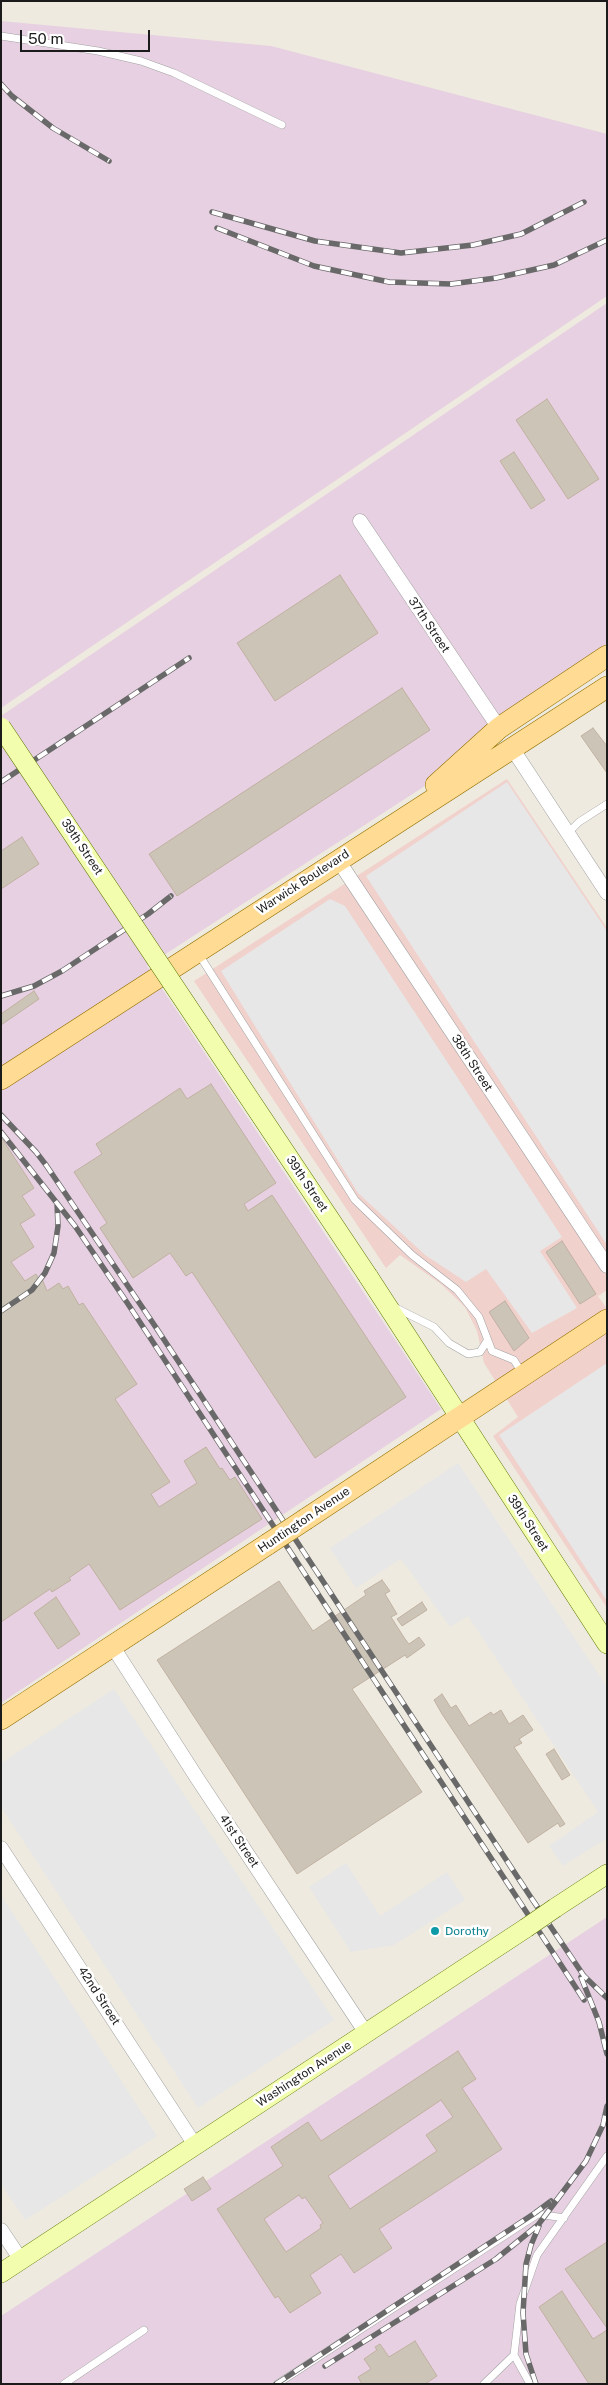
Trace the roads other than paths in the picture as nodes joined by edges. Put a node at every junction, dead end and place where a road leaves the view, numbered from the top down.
1 (1, 36) edge
2 (282, 125) dead end
3 (360, 521) dead end
4 (607, 656) edge
5 (607, 687) edge
6 (1, 727) edge
7 (499, 728) junction
8 (512, 748) junction
9 (607, 804) edge
10 (390, 826) junction
11 (568, 833) junction
12 (338, 860) junction
13 (607, 892) edge
14 (197, 951) junction
15 (1, 1079) edge
16 (607, 1266) edge
17 (388, 1304) junction
18 (607, 1320) edge
19 (487, 1341) junction
20 (524, 1375) junction
21 (461, 1416) junction
22 (607, 1644) edge
23 (113, 1647) junction
24 (1, 1719) edge
25 (1, 1848) edge
26 (607, 1874) edge
27 (366, 2033) junction
28 (195, 2145) junction
29 (607, 2156) edge
30 (564, 2218) junction
31 (1, 2230) edge
32 (21, 2260) junction
33 (1, 2273) edge
34 (144, 2330) dead end
35 (514, 2355) junction
36 (64, 2384) edge
37 (278, 2384) edge
38 (484, 2384) edge
39 (530, 2384) edge

1 - 2 lane
3 - 7 street, 37th Street
4 - 7 main road
5 - 8 main road, Warwick Boulevard
6 - 17 street, 39th Street, bridge
7 - 10 main road
8 - 10 main road, Warwick Boulevard
8 - 11 street
9 - 11 lane
10 - 12 main road, Warwick Boulevard
11 - 13 street
12 - 14 main road, Warwick Boulevard
12 - 16 street, 38th Street
14 - 15 main road, Warwick Boulevard
14 - 19 lane
17 - 19 lane
17 - 21 street, 39th Street
18 - 20 main road, Huntington Avenue
19 - 20 lane
20 - 21 main road, Huntington Avenue
21 - 22 street, 39th Street
21 - 23 main road, Huntington Avenue, bridge
23 - 24 main road, Huntington Avenue
23 - 27 street, 41st Street
25 - 28 street, 42nd Street
26 - 27 street, Washington Avenue, bridge
27 - 28 street, Washington Avenue
28 - 32 street, Washington Avenue
29 - 30 lane
30 - 35 lane
30 - 37 lane
31 - 32 street
32 - 33 street, Washington Avenue
34 - 36 lane
35 - 38 lane
35 - 39 lane

